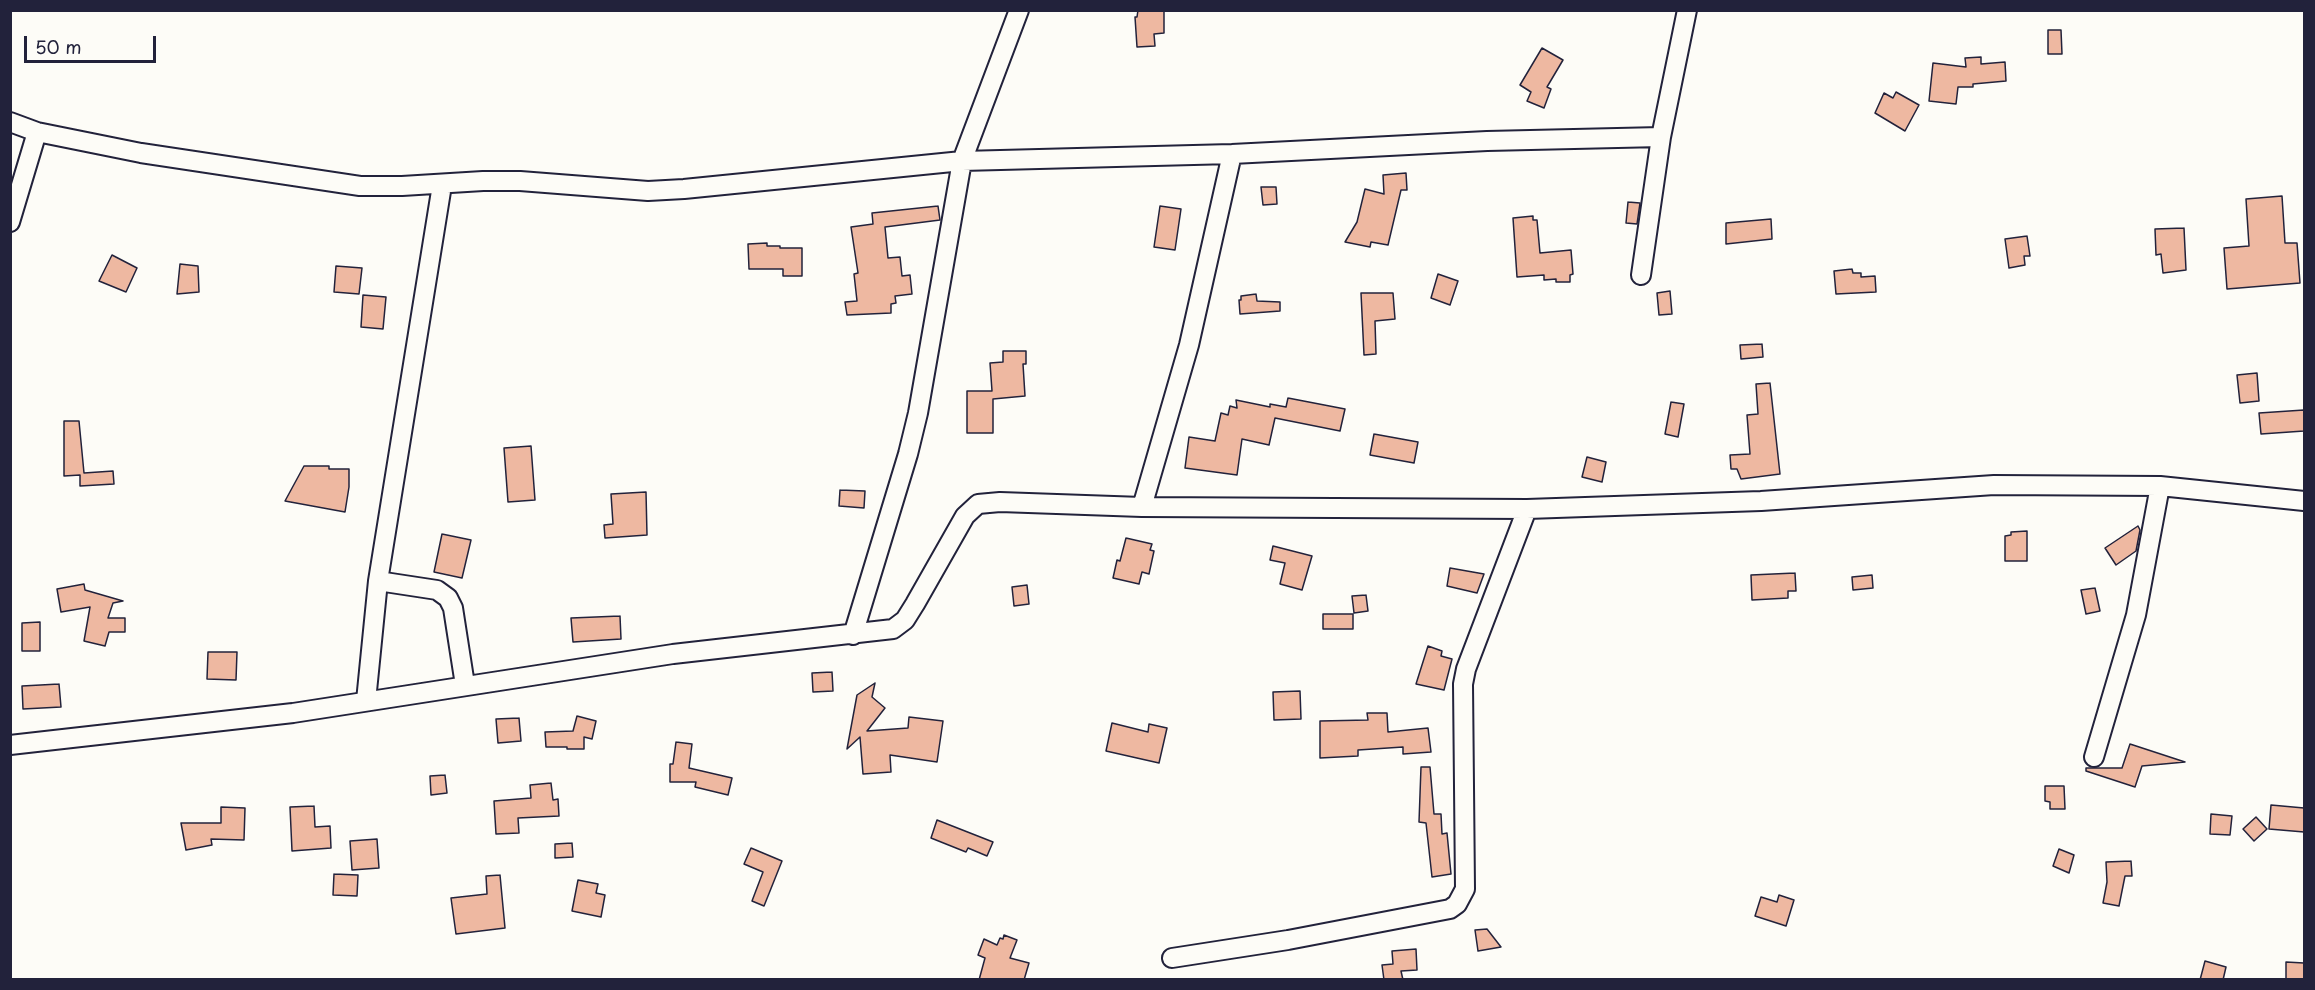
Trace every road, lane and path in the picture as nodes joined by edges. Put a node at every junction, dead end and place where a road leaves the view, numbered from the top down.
1 (1019, 10) edge
2 (1687, 10) edge
3 (10, 122) edge
4 (37, 132) junction
5 (1661, 137) junction
6 (1232, 154) junction
7 (962, 161) junction
8 (442, 185) junction
9 (10, 222) edge
10 (1641, 275) dead end
11 (2160, 486) junction
12 (2304, 501) edge
13 (1142, 507) junction
14 (1527, 509) junction
15 (378, 581) junction
16 (853, 635) junction
17 (465, 685) junction
18 (366, 701) junction
19 (10, 745) edge
20 (2094, 757) dead end
21 (1172, 958) dead end

1 - 7 street
2 - 5 street
3 - 4 street
4 - 8 street
4 - 9 street
5 - 6 street
5 - 10 street
6 - 7 street
6 - 13 street
7 - 8 street
7 - 16 street
8 - 15 street
11 - 12 street
11 - 14 street
11 - 20 street
13 - 14 street
13 - 16 street
14 - 21 street
15 - 17 street
15 - 18 street
16 - 17 street
17 - 18 street
18 - 19 street

